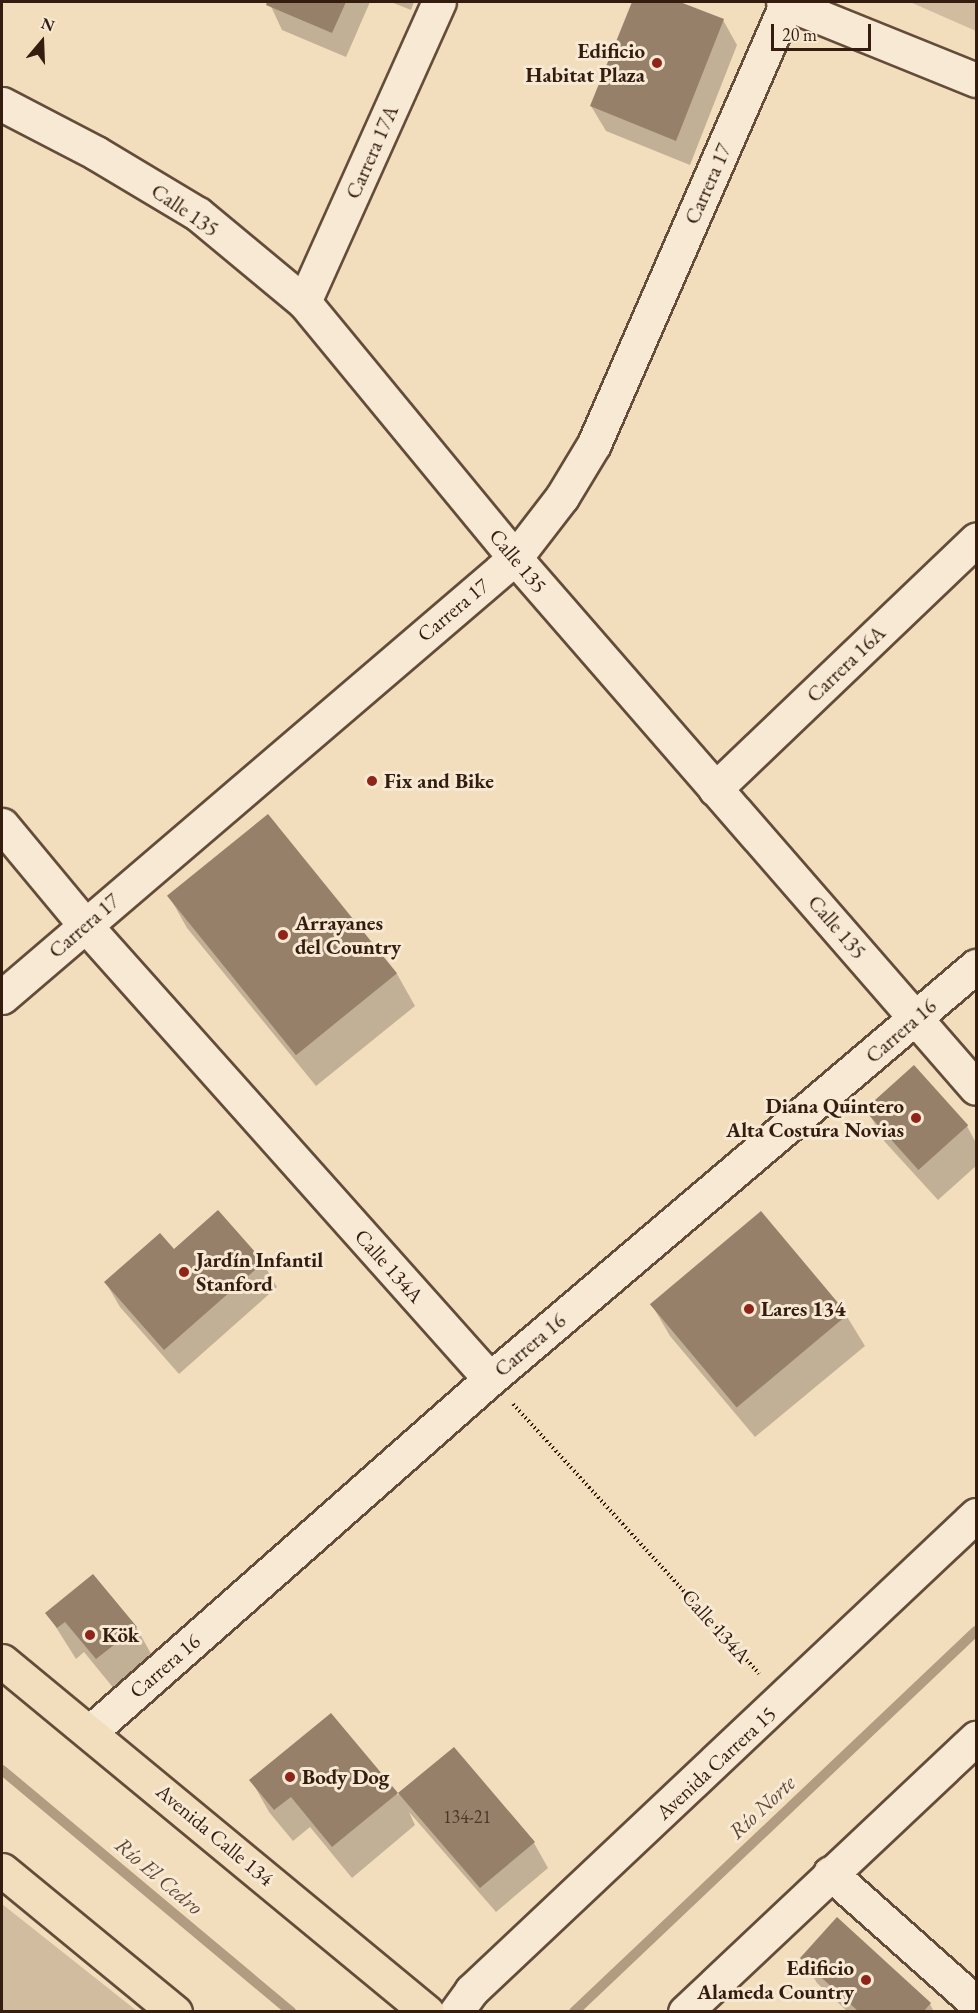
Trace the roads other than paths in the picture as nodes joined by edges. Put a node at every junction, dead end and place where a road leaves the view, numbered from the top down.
1 (439, 2) edge
2 (786, 2) edge
3 (976, 80) edge
4 (2, 104) edge
5 (304, 302) junction
6 (976, 540) edge
7 (515, 558) junction
8 (715, 789) junction
9 (2, 825) edge
10 (85, 925) junction
11 (976, 966) edge
12 (2, 997) edge
13 (917, 1019) junction
14 (976, 1088) edge
15 (490, 1379) junction
16 (976, 1515) edge
17 (2, 1661) edge
18 (90, 1732) junction
19 (976, 1738) edge
20 (2, 1870) edge
21 (830, 1873) junction
22 (976, 2002) edge
23 (175, 2012) edge
24 (427, 2012) edge
25 (456, 2012) edge
26 (685, 2012) edge

1 - 5 street, Carrera 17A
2 - 3 street
2 - 7 street, Carrera 17
4 - 5 street, Calle 135
5 - 7 street, Calle 135
6 - 8 street, Carrera 16A
7 - 8 street, Calle 135
7 - 10 street, Carrera 17
8 - 13 street, Calle 135
9 - 10 street, Calle 134A
10 - 12 street, Carrera 17
10 - 15 street, Calle 134A
11 - 13 street, Carrera 16
13 - 14 street, Calle 135
13 - 15 street, Carrera 16
15 - 18 street, Carrera 16
16 - 25 street, Avenida Carrera 15
17 - 18 main road, Avenida Calle 134
18 - 24 main road, Avenida Calle 134
19 - 21 street
20 - 23 main road
21 - 22 street
21 - 26 street

